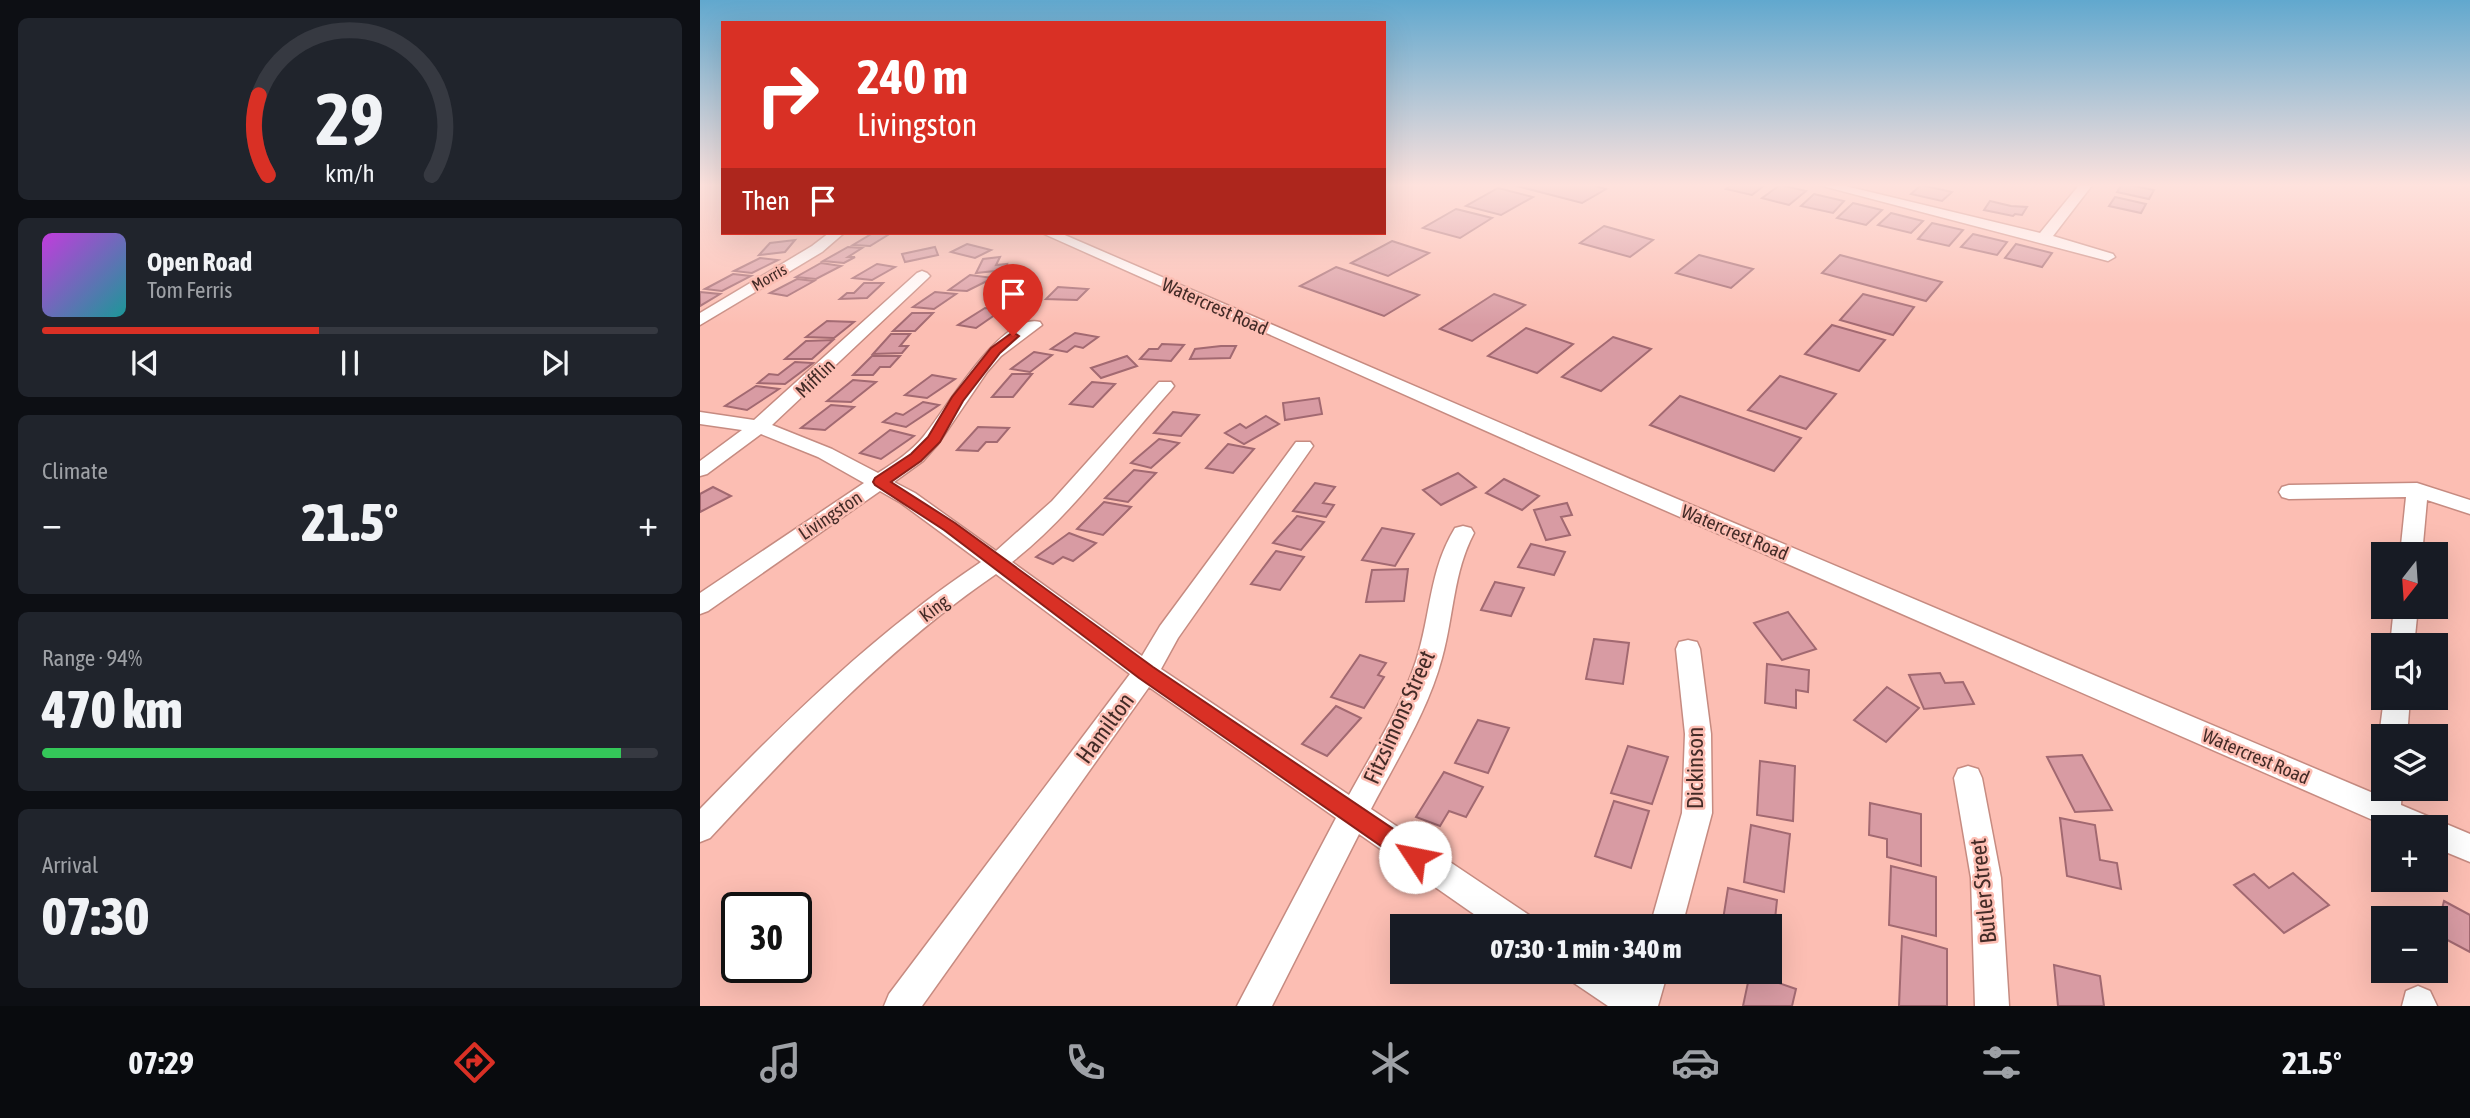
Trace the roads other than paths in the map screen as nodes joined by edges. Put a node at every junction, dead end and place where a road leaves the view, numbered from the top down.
1 (2015, 231) edge
2 (2050, 231) edge
3 (833, 235) edge
4 (1054, 235) edge
5 (2044, 238) junction
6 (2108, 257) dead end
7 (922, 276) dead end
8 (700, 320) edge
9 (1034, 325) dead end
10 (1165, 386) dead end
11 (700, 418) edge
12 (760, 427) junction
13 (1303, 446) dead end
14 (700, 470) edge
15 (881, 482) junction
16 (2417, 490) junction
17 (2289, 492) dead end
18 (2470, 507) edge
19 (1463, 534) dead end
20 (2412, 542) edge
21 (997, 563) junction
22 (700, 605) edge
23 (1688, 649) dead end
24 (1146, 672) junction
25 (1968, 778) dead end
26 (2371, 794) edge
27 (2387, 801) edge
28 (2406, 815) edge
29 (1353, 816) junction
30 (700, 829) edge
31 (2448, 839) edge
32 (2470, 848) edge
33 (1500, 914) edge
34 (1669, 914) edge
35 (1606, 984) edge
36 (1647, 984) edge
37 (901, 1006) edge
38 (1254, 1006) edge
39 (1639, 1006) edge
40 (1992, 1006) edge

1 - 5 street
2 - 5 street
3 - 8 street, Morris
4 - 26 street, Watercrest Road
5 - 6 street
7 - 12 street, Mifflin
9 - 15 street, Livingston
10 - 21 street, King
11 - 12 street
12 - 14 street, Mifflin
12 - 15 street
13 - 24 street, Hamilton
15 - 21 street
15 - 22 street, Livingston
16 - 17 street
16 - 18 street
16 - 20 street
19 - 29 street, Fitzsimons Street
21 - 24 street
21 - 30 street, King
23 - 34 street, Dickinson
24 - 29 street
24 - 37 street, Hamilton
25 - 40 street, Butler Street
27 - 28 street, Watercrest Road
29 - 33 street
29 - 38 street, Fitzsimons Street
31 - 32 street
35 - 39 street
36 - 39 street

